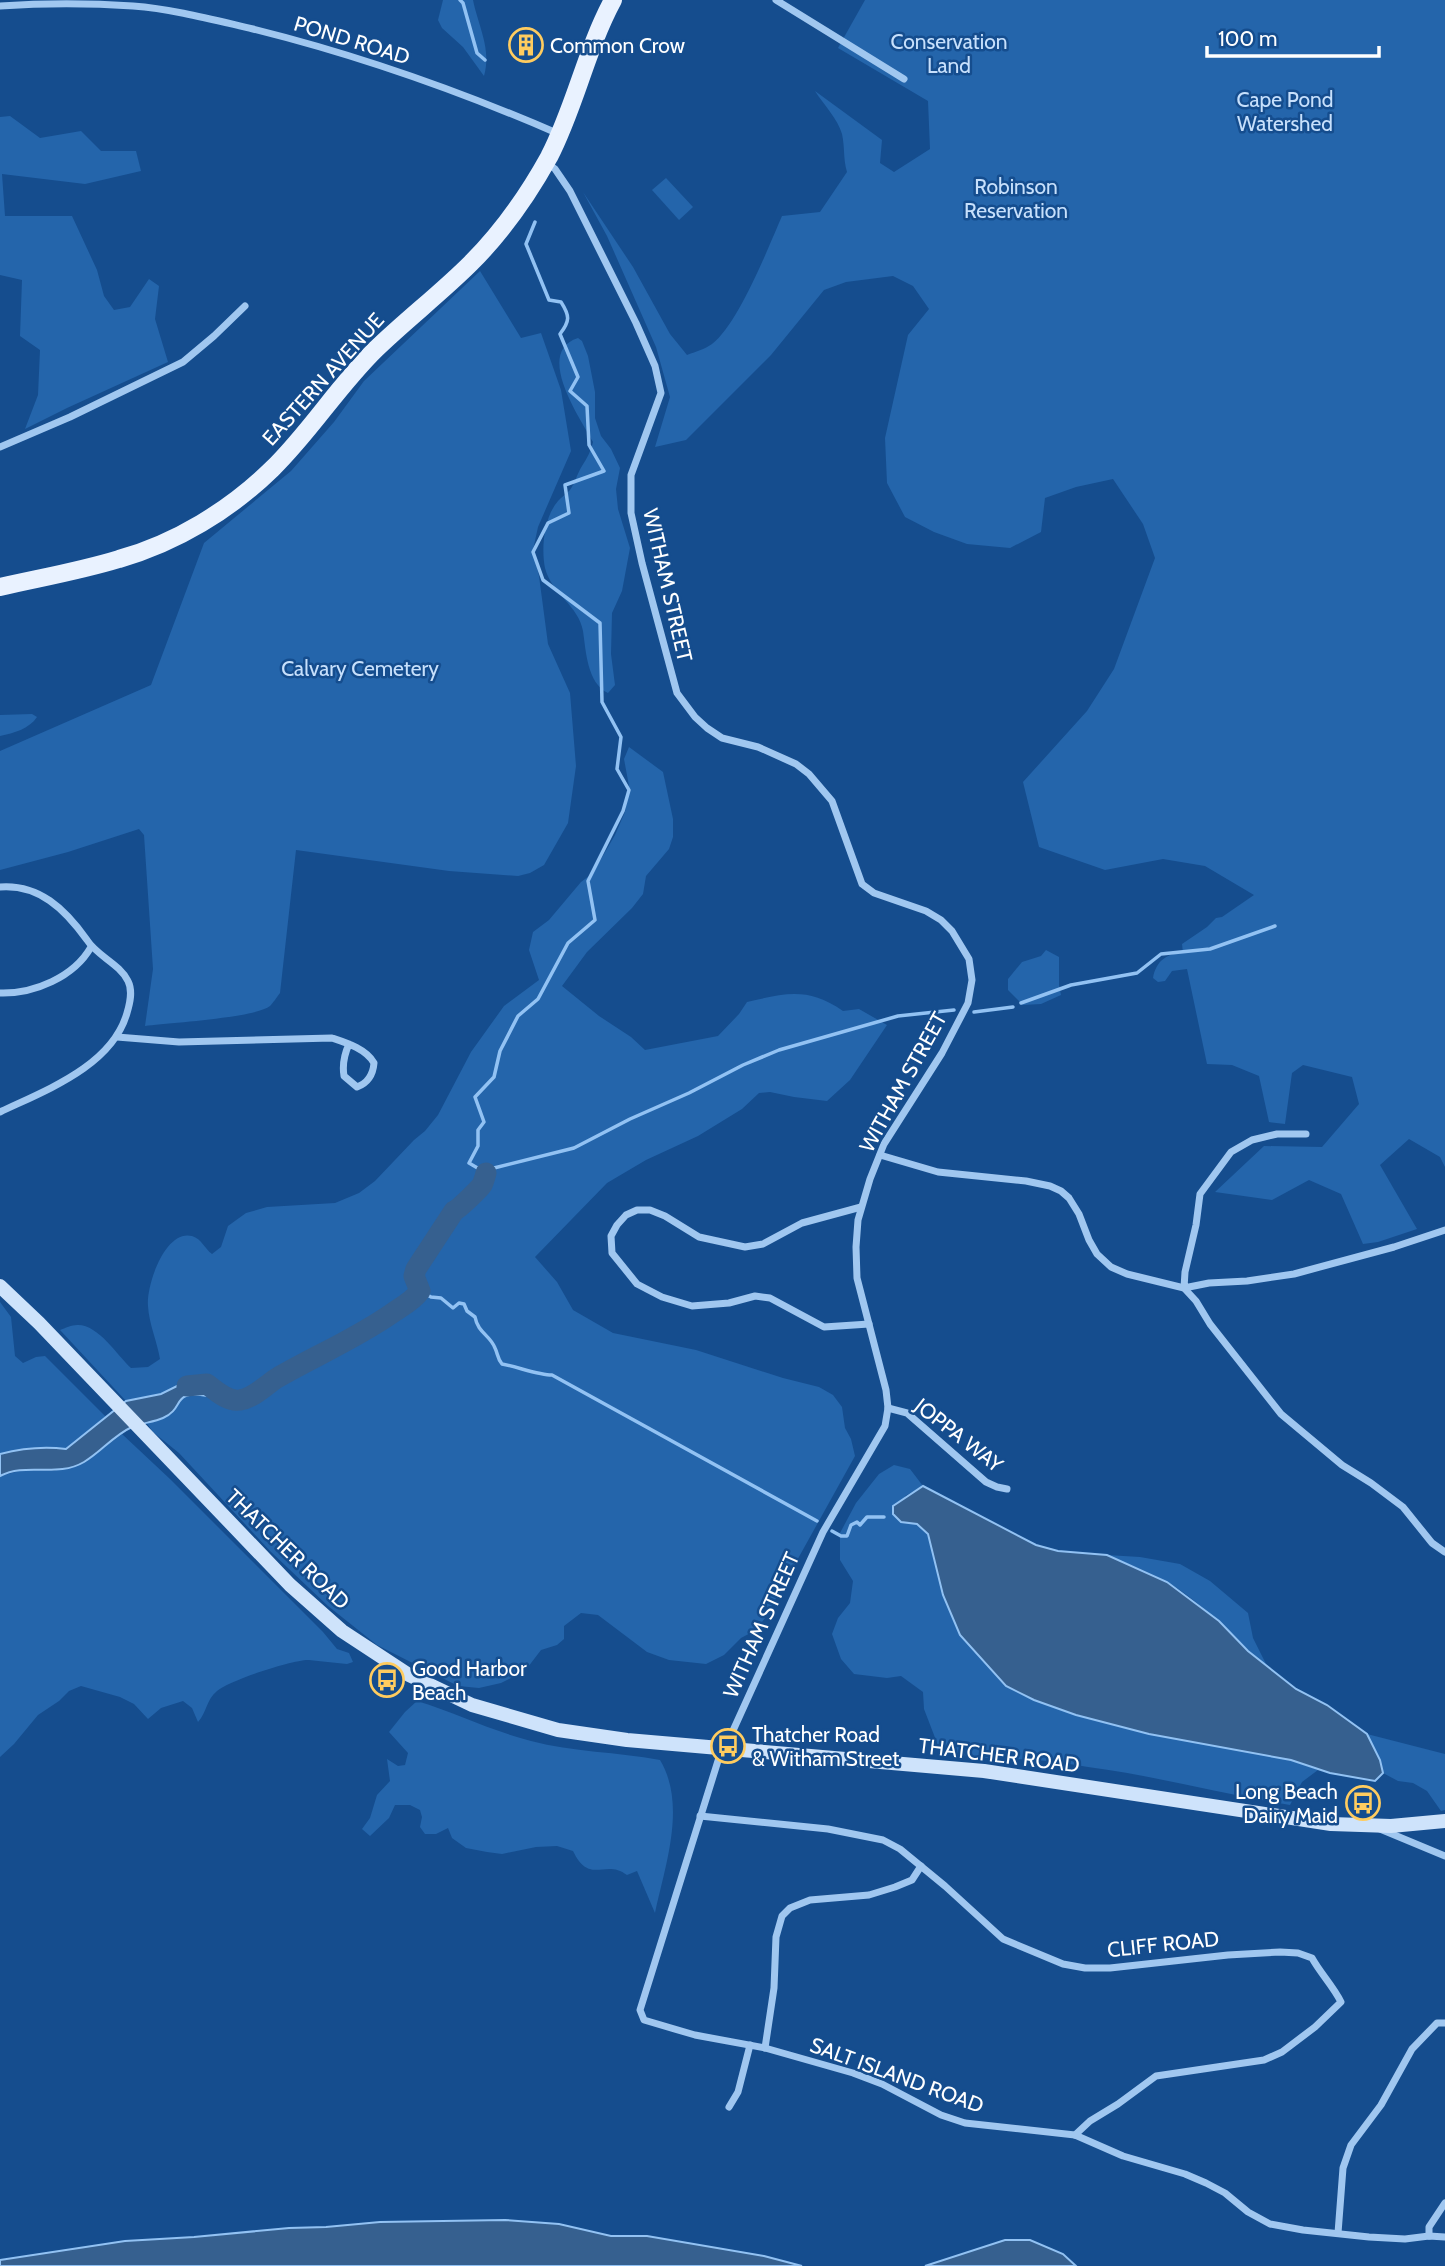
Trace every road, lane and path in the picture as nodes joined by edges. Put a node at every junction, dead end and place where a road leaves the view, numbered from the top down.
1 (613, 0) edge
2 (776, 0) edge
3 (0, 6) edge
4 (904, 79) dead end
5 (559, 134) junction
6 (545, 162) junction
7 (245, 306) dead end
8 (0, 447) edge
9 (0, 587) edge
10 (0, 887) edge
11 (91, 947) junction
12 (0, 993) edge
13 (117, 1037) junction
14 (349, 1044) junction
15 (0, 1112) edge
16 (1306, 1134) dead end
17 (880, 1155) junction
18 (861, 1207) junction
19 (1445, 1230) edge
20 (0, 1286) edge
21 (1184, 1288) junction
22 (869, 1324) junction
23 (888, 1408) junction
24 (1007, 1489) dead end
25 (1445, 1552) edge
26 (722, 1748) junction
27 (701, 1816) junction
28 (1445, 1821) edge
29 (1373, 1826) junction
30 (1445, 1856) edge
31 (921, 1866) junction
32 (1441, 2023) edge
33 (750, 2045) junction
34 (765, 2048) junction
35 (729, 2107) dead end
36 (1076, 2135) junction
37 (1445, 2203) edge
38 (1338, 2233) junction
39 (1429, 2236) junction
40 (1445, 2237) edge

1 - 5 main road, EASTERN AVENUE
2 - 4 street
3 - 5 street, POND ROAD
5 - 6 main road, EASTERN AVENUE
6 - 9 main road, EASTERN AVENUE
6 - 17 street, WITHAM STREET
7 - 8 street
10 - 11 street
11 - 12 street
11 - 13 street
13 - 14 street
13 - 15 street
14 - 14 street
16 - 21 street
17 - 18 street, WITHAM STREET
17 - 21 street
18 - 22 street, WITHAM STREET
18 - 22 street
19 - 21 street
20 - 26 main road, THATCHER ROAD
21 - 25 street
22 - 23 street, WITHAM STREET
23 - 24 street, JOPPA WAY
23 - 26 street, WITHAM STREET
26 - 27 street, SALT ISLAND ROAD
26 - 29 main road, THATCHER ROAD
27 - 31 street, CLIFF ROAD
27 - 33 street, SALT ISLAND ROAD
28 - 29 main road, THATCHER ROAD
29 - 30 street
31 - 34 street
31 - 36 street, CLIFF ROAD
32 - 38 street
33 - 34 street, SALT ISLAND ROAD
33 - 35 street
34 - 36 street, SALT ISLAND ROAD
36 - 38 street, SALT ISLAND ROAD
37 - 39 street
38 - 39 street, SALT ISLAND ROAD
39 - 40 street, SALT ISLAND ROAD

